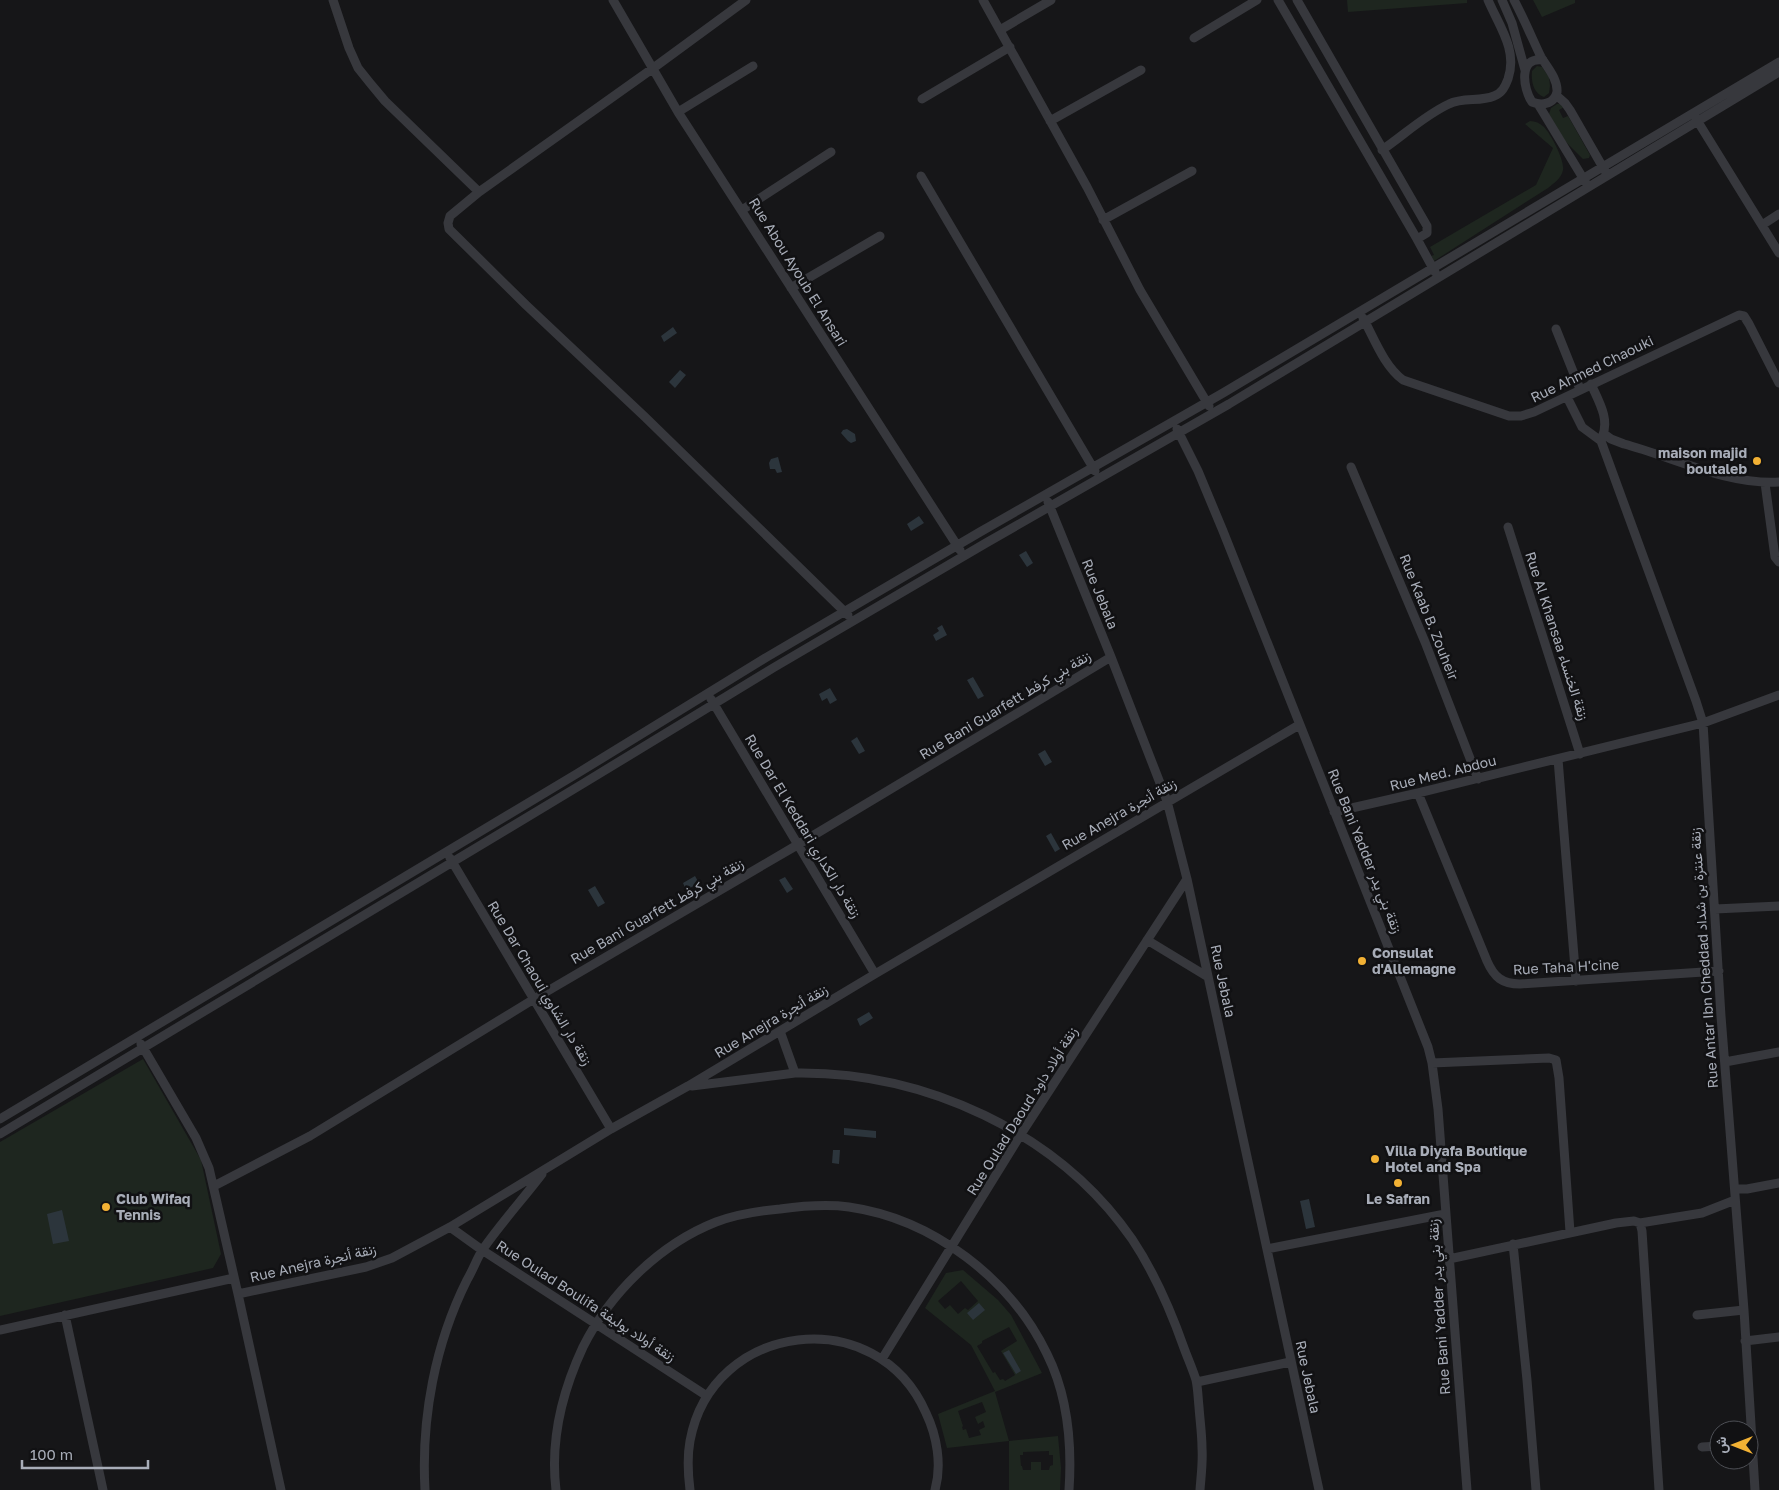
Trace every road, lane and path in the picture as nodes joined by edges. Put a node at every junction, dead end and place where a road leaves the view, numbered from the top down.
1 (333, 0) edge
2 (613, 0) edge
3 (746, 0) edge
4 (983, 0) edge
5 (1051, 0) edge
6 (1257, 0) edge
7 (1278, 0) edge
8 (1297, 0) edge
9 (1488, 0) edge
10 (1502, 0) edge
11 (1514, 0) edge
12 (1000, 30) junction
13 (1194, 38) dead end
14 (1010, 47) junction
15 (1543, 60) junction
16 (1779, 62) edge
17 (754, 66) dead end
18 (652, 69) junction
19 (1141, 70) dead end
20 (1525, 70) junction
21 (1779, 72) edge
22 (1556, 95) junction
23 (922, 99) dead end
24 (1538, 104) junction
25 (678, 112) junction
26 (1696, 118) junction
27 (1050, 121) junction
28 (1382, 150) junction
29 (831, 152) dead end
30 (1192, 171) dead end
31 (1605, 172) junction
32 (921, 176) dead end
33 (1586, 183) junction
34 (479, 192) junction
35 (742, 210) junction
36 (1779, 214) edge
37 (1104, 220) junction
38 (1762, 225) junction
39 (880, 236) dead end
40 (1417, 239) junction
41 (1779, 253) edge
42 (1432, 268) junction
43 (1438, 277) junction
44 (791, 288) junction
45 (1360, 311) junction
46 (1365, 321) junction
47 (1556, 329) dead end
48 (1779, 383) edge
49 (1591, 384) junction
50 (1580, 389) junction
51 (1567, 396) junction
52 (1207, 403) junction
53 (1213, 413) junction
54 (1173, 422) junction
55 (1179, 433) junction
56 (1602, 437) junction
57 (1350, 467) dead end
58 (1093, 468) junction
59 (1099, 478) junction
60 (1779, 482) edge
61 (1765, 483) junction
62 (1045, 495) junction
63 (1049, 507) junction
64 (1508, 527) dead end
65 (957, 546) junction
66 (964, 556) junction
67 (1779, 562) edge
68 (845, 612) junction
69 (853, 621) junction
70 (1111, 657) junction
71 (708, 693) junction
72 (1779, 695) edge
73 (714, 704) junction
74 (1702, 723) junction
75 (1299, 725) junction
76 (1580, 754) junction
77 (1558, 759) junction
78 (1478, 779) junction
79 (1418, 794) junction
80 (1167, 801) junction
81 (1334, 812) junction
82 (799, 844) junction
83 (446, 851) junction
84 (452, 861) junction
85 (1187, 879) junction
86 (1779, 906) edge
87 (1714, 910) junction
88 (1147, 940) junction
89 (1719, 971) junction
90 (874, 974) junction
91 (1208, 977) junction
92 (1576, 981) junction
93 (534, 999) junction
94 (780, 1031) junction
95 (137, 1037) junction
96 (143, 1048) junction
97 (1779, 1052) edge
98 (1725, 1062) junction
99 (1432, 1063) junction
100 (795, 1072) junction
101 (688, 1086) junction
102 (0, 1120) edge
103 (611, 1129) junction
104 (0, 1134) edge
105 (1021, 1134) junction
106 (547, 1168) junction
107 (1779, 1183) edge
108 (214, 1186) junction
109 (1734, 1189) junction
110 (1735, 1200) junction
111 (1445, 1214) junction
112 (1640, 1223) junction
113 (450, 1227) junction
114 (1570, 1232) junction
115 (1513, 1244) junction
116 (952, 1248) junction
117 (1267, 1248) junction
118 (482, 1250) junction
119 (1449, 1259) junction
120 (234, 1278) junction
121 (238, 1294) junction
122 (1744, 1310) junction
123 (1697, 1315) dead end
124 (65, 1316) junction
125 (596, 1323) junction
126 (0, 1330) edge
127 (1779, 1337) edge
128 (1745, 1341) junction
129 (882, 1359) junction
130 (1290, 1362) junction
131 (1196, 1382) junction
132 (707, 1396) junction
133 (1749, 1420) edge
134 (1702, 1447) dead end
135 (1709, 1447) edge
136 (1753, 1470) edge
137 (103, 1490) edge
138 (281, 1490) edge
139 (426, 1490) edge
140 (556, 1490) edge
141 (690, 1490) edge
142 (935, 1490) edge
143 (1069, 1490) edge
144 (1200, 1490) edge
145 (1319, 1490) edge
146 (1466, 1490) edge
147 (1536, 1490) edge
148 (1659, 1490) edge
149 (1755, 1490) edge

1 - 34 street
2 - 18 street, Rue Abou Ayoub El Ansari
3 - 18 street
4 - 12 street
5 - 12 street
6 - 13 street
7 - 40 street
8 - 28 street
9 - 28 street
10 - 20 street
11 - 15 street
12 - 14 street
14 - 23 street
14 - 27 street
15 - 20 street
15 - 22 street
16 - 26 street
17 - 25 street
18 - 25 street, Rue Abou Ayoub El Ansari
18 - 34 street
19 - 27 street
20 - 24 street
21 - 26 street
22 - 24 street
22 - 31 street
24 - 33 street
25 - 35 street, Rue Abou Ayoub El Ansari
26 - 31 street
26 - 38 street
27 - 37 street
28 - 40 street
29 - 35 street
30 - 37 street
31 - 33 street
32 - 58 street
33 - 42 street
33 - 43 street
34 - 68 street
35 - 44 street, Rue Abou Ayoub El Ansari
36 - 38 street
37 - 52 street
38 - 41 street
39 - 44 street
40 - 42 street
42 - 43 street
42 - 45 street
43 - 46 street
44 - 65 street, Rue Abou Ayoub El Ansari
45 - 46 street, Rue Ahmed Chaouki
45 - 52 street
46 - 51 street, Rue Ahmed Chaouki
46 - 53 street
47 - 50 street
48 - 49 street, Rue Ahmed Chaouki
49 - 50 street, Rue Ahmed Chaouki
49 - 56 street, Rue Antar Ibn Cheddad زنقة عنترة بن شداد
50 - 51 street, Rue Ahmed Chaouki
51 - 56 street
52 - 53 street
52 - 54 street
53 - 55 street
54 - 55 street, Rue Bani Yadder زنقة بني يدر
54 - 58 street
55 - 59 street
55 - 75 street, Rue Bani Yadder زنقة بني يدر
56 - 61 street
56 - 74 street, Rue Antar Ibn Cheddad زنقة عنترة بن شداد
57 - 78 street, Rue Kaab B. Zouheir
58 - 59 street
58 - 62 street
59 - 63 street
60 - 61 street
61 - 67 street
62 - 63 street, Rue Jebala
62 - 65 street
63 - 66 street
63 - 70 street, Rue Jebala
64 - 76 street, Rue Al Khansaa زنقة الخنساء
65 - 66 street, Rue Abou Ayoub El Ansari
65 - 68 street
66 - 69 street
68 - 69 street
68 - 71 street
69 - 73 street
70 - 80 street, Rue Jebala
70 - 82 street, Rue Bani Guarfett زنقة بني كرفط
71 - 73 street, Rue Dar El Keddari زنقة دار الكداري
71 - 83 street
72 - 74 street, Rue Med. Abdou
73 - 82 street, Rue Dar El Keddari زنقة دار الكداري
73 - 84 street
74 - 76 street, Rue Med. Abdou
74 - 87 street, Rue Antar Ibn Cheddad زنقة عنترة بن شداد
75 - 80 street, Rue Anejra زنقة أنجرة
75 - 81 street, Rue Bani Yadder زنقة بني يدر
76 - 77 street, Rue Med. Abdou
77 - 78 street, Rue Med. Abdou
77 - 92 street
78 - 79 street, Rue Med. Abdou
79 - 81 street, Rue Med. Abdou
79 - 92 street, Rue Taha H'cine
80 - 85 street, Rue Jebala
80 - 90 street, Rue Anejra زنقة أنجرة
81 - 99 street, Rue Bani Yadder زنقة بني يدر
82 - 90 street, Rue Dar El Keddari زنقة دار الكداري
82 - 93 street, Rue Bani Guarfett زنقة بني كرفط
83 - 84 street, Rue Dar Chaoui زنقة دار الشاوي
83 - 95 street
84 - 93 street, Rue Dar Chaoui زنقة دار الشاوي
84 - 96 street
85 - 88 street, Rue Oulad Daoud زنقة أولاد داود
85 - 91 street, Rue Jebala
86 - 87 street
87 - 89 street, Rue Antar Ibn Cheddad زنقة عنترة بن شداد
88 - 91 street
88 - 105 street, Rue Oulad Daoud زنقة أولاد داود
89 - 92 street, Rue Taha H'cine
89 - 98 street, Rue Antar Ibn Cheddad زنقة عنترة بن شداد
90 - 94 street, Rue Anejra زنقة أنجرة
91 - 117 street, Rue Jebala
93 - 103 street, Rue Dar Chaoui زنقة دار الشاوي
93 - 108 street, Rue Bani Guarfett زنقة بني كرفط
94 - 100 street
94 - 101 street, Rue Anejra زنقة أنجرة
95 - 96 street
95 - 102 street
96 - 104 street
96 - 108 street
97 - 98 street
98 - 109 street, Rue Antar Ibn Cheddad زنقة عنترة بن شداد
99 - 111 street, Rue Bani Yadder زنقة بني يدر
99 - 114 street
100 - 101 street
100 - 105 street
101 - 103 street, Rue Anejra زنقة أنجرة
103 - 106 street, Rue Anejra زنقة أنجرة
105 - 116 street, Rue Oulad Daoud زنقة أولاد داود
105 - 131 street
106 - 113 street, Rue Anejra زنقة أنجرة
106 - 118 street
107 - 109 street
108 - 120 street
109 - 110 street, Rue Antar Ibn Cheddad زنقة عنترة بن شداد
110 - 112 street
110 - 122 street, Rue Antar Ibn Cheddad زنقة عنترة بن شداد
111 - 117 street
111 - 119 street, Rue Bani Yadder زنقة بني يدر
112 - 114 street
112 - 148 street
113 - 118 street, Rue Oulad Boulifa زنقة أولاد بوليفة
113 - 121 street, Rue Anejra زنقة أنجرة
114 - 115 street
115 - 119 street
115 - 147 street
116 - 125 street
116 - 129 street, Rue Oulad Daoud زنقة أولاد داود
116 - 143 street
117 - 130 street, Rue Jebala
118 - 125 street, Rue Oulad Boulifa زنقة أولاد بوليفة
118 - 139 street
119 - 146 street, Rue Bani Yadder زنقة بني يدر
120 - 121 street
120 - 124 street, Rue Anejra زنقة أنجرة
121 - 138 street
122 - 123 street
122 - 128 street, Rue Antar Ibn Cheddad زنقة عنترة بن شداد
124 - 126 street, Rue Anejra زنقة أنجرة
124 - 137 street
125 - 132 street, Rue Oulad Boulifa زنقة أولاد بوليفة
125 - 140 street
127 - 128 street
128 - 133 street, Rue Antar Ibn Cheddad زنقة عنترة بن شداد
129 - 132 street
129 - 142 street
130 - 131 street
130 - 145 street, Rue Jebala
131 - 144 street
132 - 141 street
134 - 135 street
136 - 149 street, Rue Antar Ibn Cheddad زنقة عنترة بن شداد

